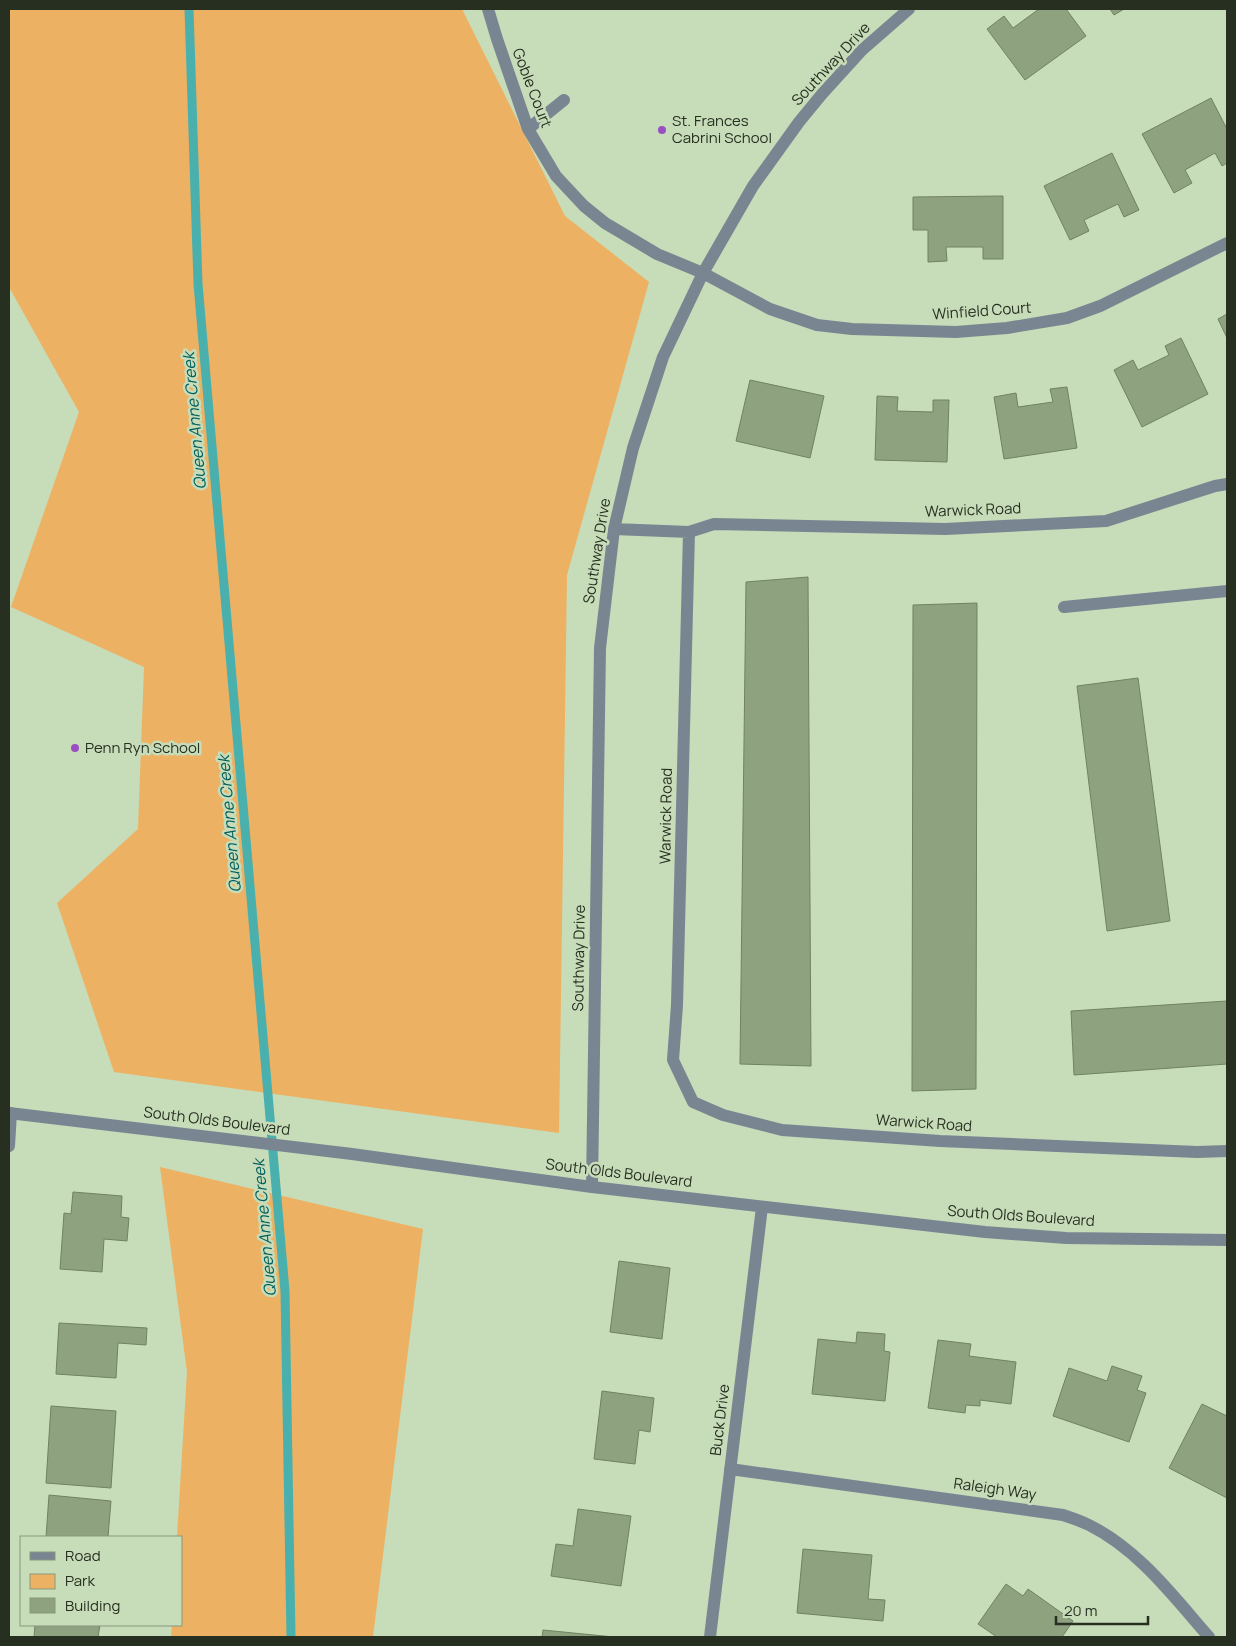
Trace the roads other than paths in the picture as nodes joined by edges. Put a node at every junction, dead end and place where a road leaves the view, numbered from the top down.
1 (488, 9) edge
2 (909, 9) edge
3 (564, 100) dead end
4 (528, 129) junction
5 (1227, 243) edge
6 (703, 273) junction
7 (1227, 484) edge
8 (614, 529) junction
9 (689, 532) junction
10 (1227, 591) edge
11 (1064, 607) dead end
12 (10, 1113) edge
13 (9, 1146) edge
14 (1227, 1151) edge
15 (592, 1187) junction
16 (762, 1207) junction
17 (1227, 1240) edge
18 (730, 1469) junction
19 (710, 1637) edge
20 (1209, 1637) edge

1 - 4 street, Goble Court
2 - 6 street, Southway Drive
3 - 4 street
4 - 6 street, Goble Court
5 - 6 street, Winfield Court
6 - 8 street, Southway Drive
7 - 9 street, Warwick Road
8 - 9 street
8 - 15 street, Southway Drive
9 - 14 street, Warwick Road
10 - 11 street
12 - 13 street
12 - 15 street, South Olds Boulevard
15 - 16 street, South Olds Boulevard
16 - 17 street, South Olds Boulevard
16 - 18 street, Buck Drive
18 - 19 street, Buck Drive
18 - 20 street, Raleigh Way

